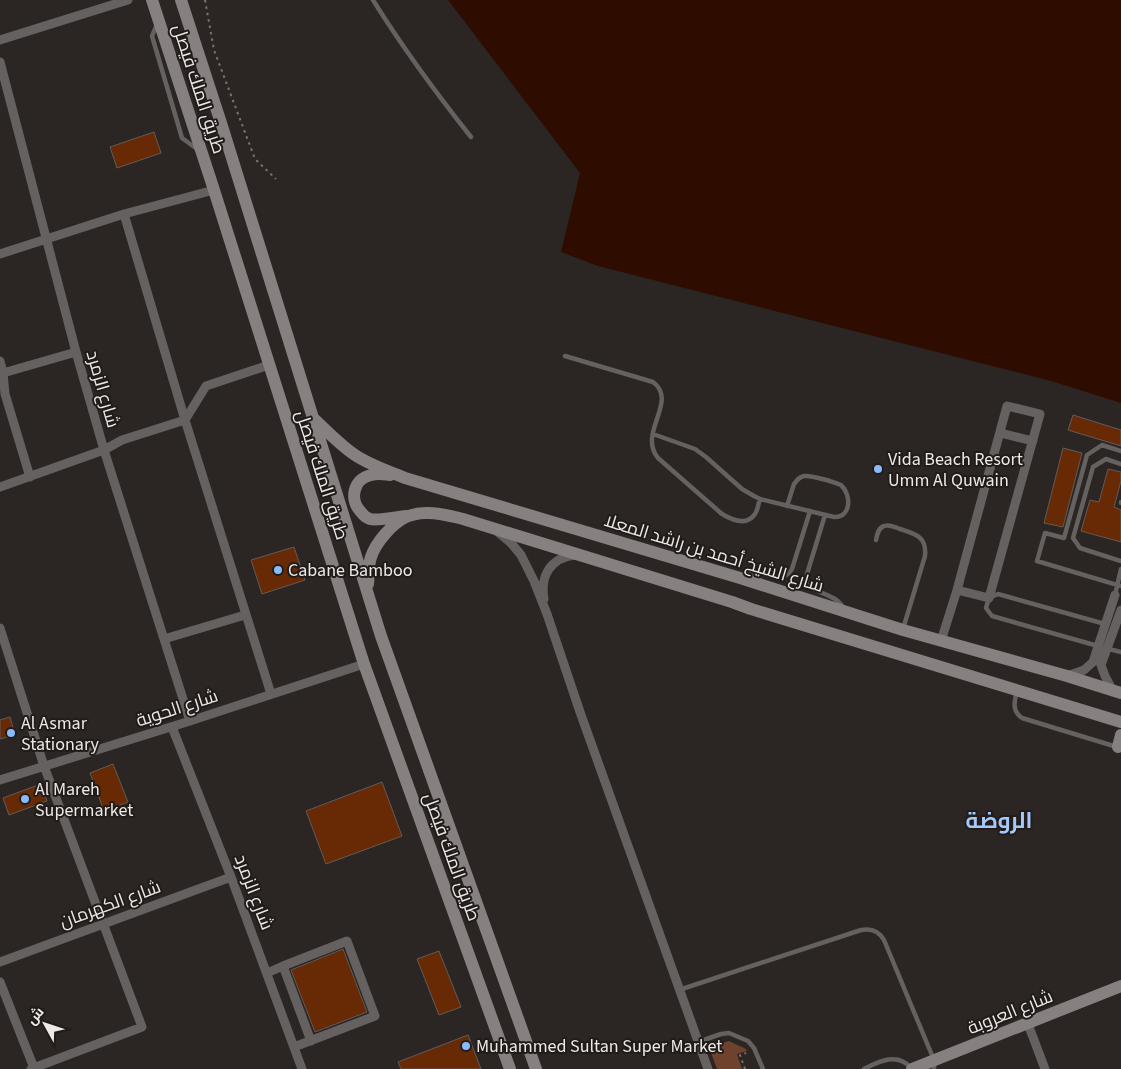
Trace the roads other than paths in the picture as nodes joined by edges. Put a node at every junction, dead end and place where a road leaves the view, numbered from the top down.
1 (128, 0) edge
2 (152, 0) edge
3 (181, 0) edge
4 (374, 0) edge
5 (0, 40) edge
6 (0, 62) edge
7 (471, 137) dead end
8 (214, 190) junction
9 (124, 214) junction
10 (46, 240) junction
11 (0, 254) edge
12 (76, 352) junction
13 (566, 356) dead end
14 (0, 361) edge
15 (269, 365) junction
16 (3, 373) junction
17 (312, 417) junction
18 (185, 420) junction
19 (1000, 433) junction
20 (652, 434) junction
21 (1033, 441) junction
22 (104, 450) junction
23 (1121, 451) edge
24 (1121, 464) edge
25 (30, 477) junction
26 (405, 478) junction
27 (0, 487) edge
28 (760, 499) junction
29 (787, 506) junction
30 (810, 511) junction
31 (825, 515) junction
32 (408, 516) junction
33 (495, 529) junction
34 (876, 540) dead end
35 (580, 555) junction
36 (1121, 561) edge
37 (1121, 569) edge
38 (740, 578) junction
39 (1119, 585) edge
40 (957, 590) junction
41 (1115, 595) joint
42 (368, 596) junction
43 (989, 598) junction
44 (1121, 610) edge
45 (847, 613) junction
46 (547, 614) junction
47 (246, 615) junction
48 (1106, 624) junction
49 (0, 628) edge
50 (1118, 628) edge
51 (903, 630) junction
52 (164, 639) junction
53 (941, 641) junction
54 (1103, 647) junction
55 (1121, 652) edge
56 (364, 664) junction
57 (1067, 676) junction
58 (1017, 690) junction
59 (1117, 692) edge
60 (271, 694) junction
61 (190, 721) junction
62 (1121, 722) edge
63 (172, 727) junction
64 (1121, 734) edge
65 (1120, 748) edge
66 (44, 766) junction
67 (0, 780) edge
68 (231, 877) junction
69 (103, 924) junction
70 (0, 962) edge
71 (283, 966) junction
72 (267, 973) junction
73 (0, 982) edge
74 (1121, 986) edge
75 (679, 990) junction
76 (1028, 1024) junction
77 (311, 1041) junction
78 (698, 1042) junction
79 (294, 1047) junction
80 (934, 1065) edge
81 (32, 1068) edge
82 (302, 1069) edge
83 (510, 1069) edge
84 (536, 1069) edge
85 (708, 1069) edge
86 (763, 1069) edge
87 (864, 1069) edge
88 (912, 1069) edge
89 (1045, 1069) edge

1 - 5 street
2 - 8 main road, طريق الملك فيصل
3 - 17 main road, طريق الملك فيصل
4 - 7 lane
6 - 10 street, شارع الزمرد
8 - 9 street
8 - 15 main road, طريق الملك فيصل
9 - 10 street
9 - 18 street
10 - 11 street
10 - 12 street, شارع الزمرد
12 - 16 street
12 - 22 street, شارع الزمرد
13 - 20 lane
14 - 16 street
15 - 18 street
15 - 56 main road, طريق الملك فيصل
16 - 25 street
17 - 26 main road, شارع الشيخ أحمد بن راشد المعلا
17 - 42 main road, طريق الملك فيصل
18 - 22 street
18 - 47 street
19 - 21 street
19 - 21 street
19 - 40 street
20 - 28 lane
20 - 28 lane
21 - 43 street
22 - 25 street
22 - 52 street, شارع الزمرد
23 - 39 lane
24 - 36 lane
25 - 27 street
26 - 32 main road
26 - 38 main road, شارع الشيخ أحمد بن راشد المعلا
28 - 29 lane
29 - 30 lane
29 - 31 lane
30 - 31 lane
30 - 38 lane
31 - 45 lane
32 - 33 main road
32 - 42 main road
33 - 35 main road
33 - 46 street
34 - 51 lane
35 - 46 street
35 - 58 main road
37 - 39 lane
38 - 45 main road, شارع الشيخ أحمد بن راشد المعلا
39 - 41 lane
40 - 43 street
40 - 53 street
41 - 48 street
42 - 84 main road, طريق الملك فيصل
43 - 48 lane
43 - 54 lane
44 - 50 street
45 - 51 main road, شارع الشيخ أحمد بن راشد المعلا
46 - 75 street
47 - 52 street
47 - 60 street
48 - 50 lane
48 - 54 street
49 - 66 street
50 - 54 street
51 - 53 main road, شارع الشيخ أحمد بن راشد المعلا
52 - 61 street, شارع الزمرد
53 - 57 main road, شارع الشيخ أحمد بن راشد المعلا
54 - 55 lane
54 - 57 street
54 - 59 street
56 - 60 street, شارع الحوية
56 - 83 main road, طريق الملك فيصل
57 - 59 main road, شارع الشيخ أحمد بن راشد المعلا
58 - 62 main road
58 - 65 lane
60 - 61 street, شارع الحوية
61 - 63 street, شارع الحوية
63 - 66 street, شارع الحوية
63 - 68 street, شارع الزمرد
64 - 65 main road
66 - 67 street, شارع الحوية
66 - 69 street
68 - 69 street, شارع الكهرمان
68 - 72 street, شارع الزمرد
69 - 70 street, شارع الكهرمان
69 - 81 street
71 - 72 street
71 - 77 street
71 - 77 street
72 - 79 street, شارع الزمرد
73 - 81 street
74 - 76 main road, شارع العروبة
75 - 78 street
75 - 80 lane
76 - 80 main road, شارع العروبة
76 - 89 street
77 - 79 street
78 - 85 street
78 - 86 lane
79 - 82 street, شارع الزمرد
80 - 88 main road, شارع العروبة
87 - 88 lane

